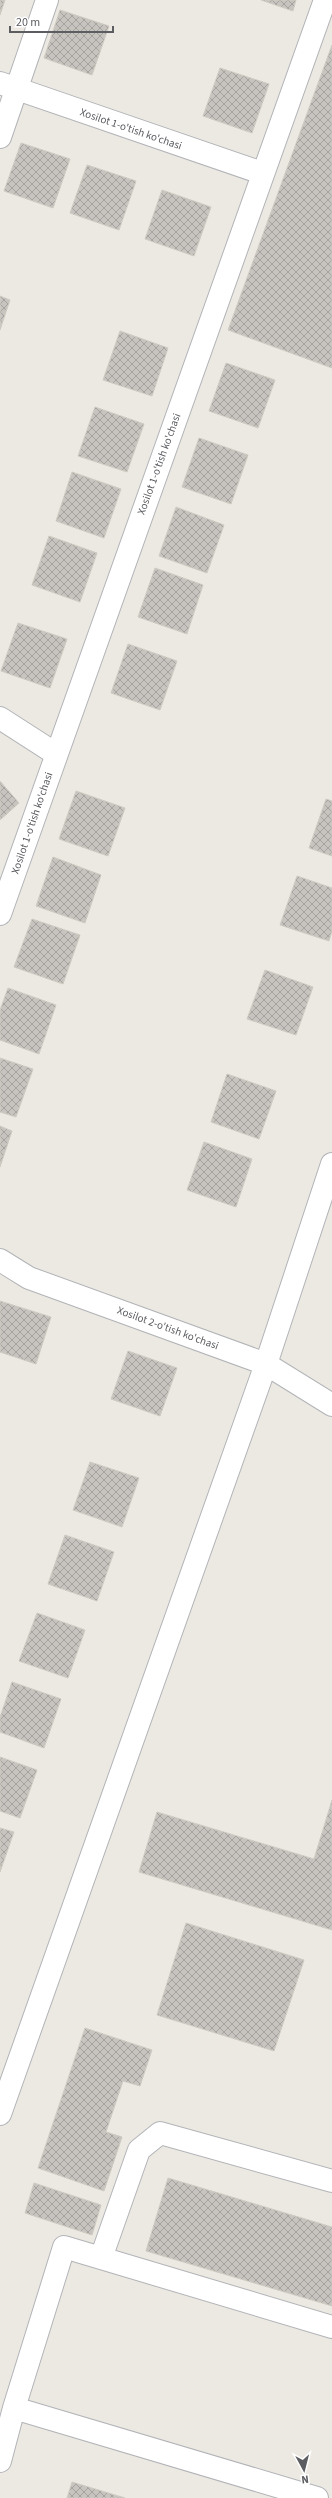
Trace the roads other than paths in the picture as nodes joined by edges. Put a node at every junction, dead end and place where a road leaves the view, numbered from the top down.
1 (46, 0) edge
2 (325, 0) edge
3 (8, 86) edge
4 (0, 137) edge
5 (262, 173) junction
6 (0, 718) edge
7 (56, 754) junction
8 (0, 914) edge
9 (332, 1164) edge
10 (0, 1260) edge
11 (266, 1364) junction
12 (332, 1405) edge
13 (0, 2114) edge
14 (332, 2181) edge
15 (101, 2258) junction
16 (332, 2327) edge
17 (14, 2408) junction
18 (0, 2461) edge
19 (317, 2498) edge

1 - 3 street
2 - 5 street, Xosilot 1-o'tish ko'chasi
3 - 4 street
3 - 5 street, Xosilot 1-o'tish ko'chasi
5 - 7 street, Xosilot 1-o'tish ko'chasi
6 - 7 street
7 - 8 street, Xosilot 1-o'tish ko'chasi
9 - 11 street
10 - 11 street, Xosilot 2-o'tish ko'chasi
11 - 12 street, Xosilot 2-o'tish ko'chasi
11 - 13 street
14 - 15 street
15 - 16 street
15 - 17 street
17 - 18 street
17 - 19 street

